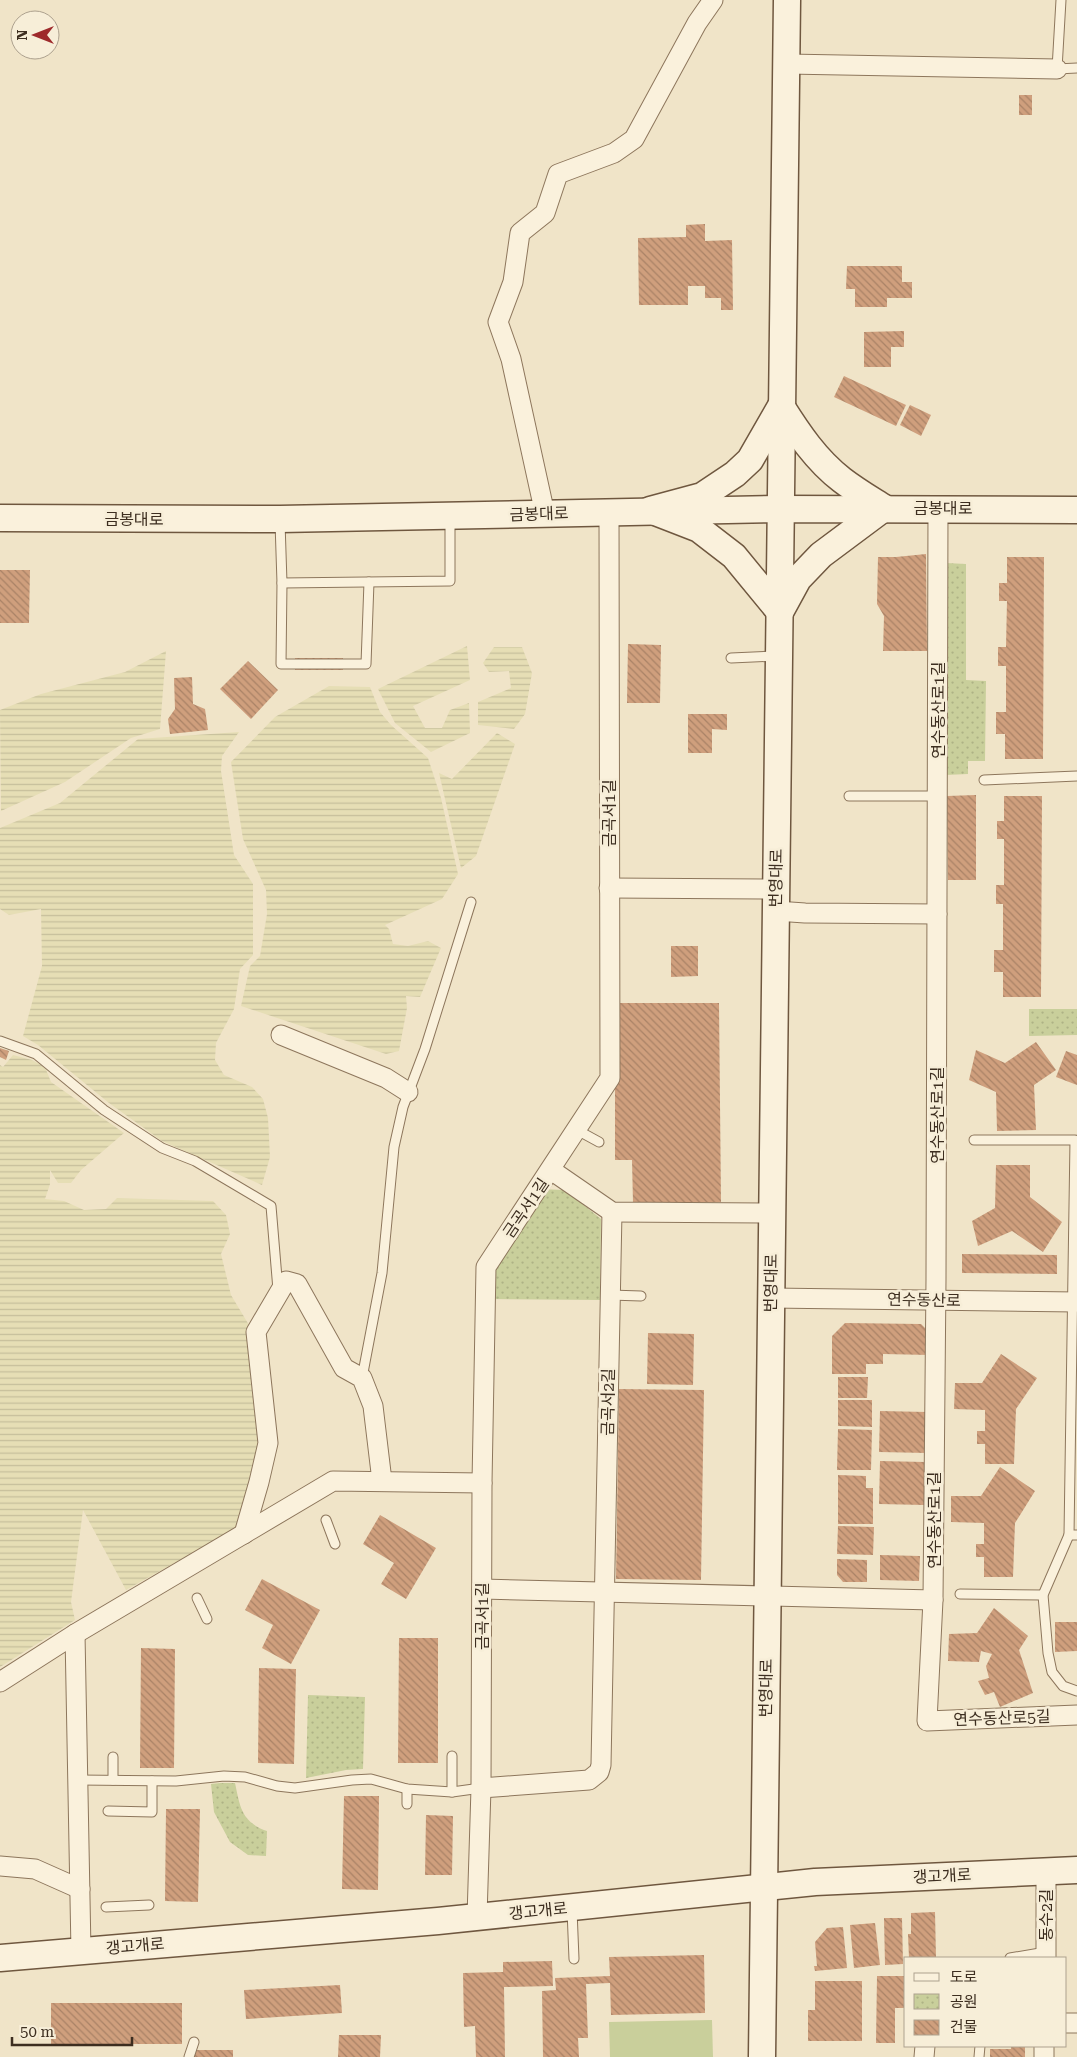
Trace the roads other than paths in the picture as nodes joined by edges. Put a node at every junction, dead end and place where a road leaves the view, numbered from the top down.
1 (713, 0) edge
2 (787, 0) edge
3 (1061, 0) edge
4 (787, 64) junction
5 (1077, 68) edge
6 (1057, 69) junction
7 (781, 406) junction
8 (884, 508) junction
9 (938, 508) junction
10 (780, 509) junction
11 (650, 510) junction
12 (1077, 510) edge
13 (609, 512) junction
14 (545, 514) junction
15 (450, 517) junction
16 (0, 518) edge
17 (280, 519) junction
18 (369, 582) junction
19 (282, 583) junction
20 (780, 612) junction
21 (779, 656) junction
22 (731, 658) dead end
23 (1077, 776) edge
24 (984, 780) dead end
25 (849, 796) dead end
26 (937, 796) junction
27 (610, 888) junction
28 (776, 900) junction
29 (471, 902) dead end
30 (937, 914) junction
31 (280, 1035) dead end
32 (0, 1041) edge
33 (408, 1092) junction
34 (577, 1130) junction
35 (974, 1140) dead end
36 (1076, 1140) edge
37 (598, 1142) dead end
38 (551, 1170) junction
39 (612, 1212) junction
40 (772, 1213) junction
41 (278, 1292) junction
42 (610, 1295) junction
43 (641, 1296) dead end
44 (771, 1298) junction
45 (936, 1300) junction
46 (1076, 1302) edge
47 (362, 1378) junction
48 (382, 1481) junction
49 (482, 1483) junction
50 (326, 1520) dead end
51 (244, 1534) junction
52 (1073, 1535) edge
53 (335, 1544) dead end
54 (482, 1590) junction
55 (603, 1592) junction
56 (960, 1594) dead end
57 (768, 1595) junction
58 (1044, 1595) junction
59 (197, 1598) dead end
60 (933, 1600) junction
61 (207, 1620) dead end
62 (75, 1634) junction
63 (0, 1682) edge
64 (1077, 1691) edge
65 (1077, 1715) edge
66 (927, 1721) joint
67 (452, 1756) dead end
68 (113, 1757) dead end
69 (78, 1780) junction
70 (113, 1780) junction
71 (152, 1781) junction
72 (481, 1788) junction
73 (407, 1789) junction
74 (452, 1792) junction
75 (407, 1804) dead end
76 (108, 1811) dead end
77 (0, 1866) edge
78 (1077, 1870) edge
79 (1046, 1872) junction
80 (764, 1887) junction
81 (80, 1889) junction
82 (149, 1905) dead end
83 (106, 1907) dead end
84 (572, 1907) junction
85 (477, 1917) junction
86 (81, 1950) junction
87 (1046, 1955) edge
88 (1022, 1957) edge
89 (0, 1958) edge
90 (574, 1959) dead end
91 (194, 2042) dead end
92 (189, 2057) edge
93 (762, 2057) edge

1 - 14 street
2 - 4 street, 번영대로
3 - 6 lane
4 - 6 street
4 - 7 street, 번영대로
5 - 6 lane
7 - 8 street
7 - 10 street, 번영대로
7 - 11 street
8 - 9 street, 금봉대로
8 - 10 street, 금봉대로
8 - 20 street
9 - 12 street, 금봉대로
9 - 26 street, 연수동산로1길
10 - 11 street, 금봉대로
10 - 20 street, 번영대로
11 - 13 street, 금봉대로
11 - 20 street
13 - 14 street, 금봉대로
13 - 27 street, 금곡서1길
14 - 15 street, 금봉대로
15 - 17 street, 금봉대로
15 - 18 lane
16 - 17 street, 금봉대로
17 - 19 lane
18 - 19 lane
18 - 19 lane
20 - 21 street, 번영대로
21 - 22 lane
21 - 28 street, 번영대로
23 - 24 lane
25 - 26 lane
26 - 30 street, 연수동산로1길
27 - 28 street
27 - 34 street, 금곡서1길
28 - 30 street
28 - 40 street, 번영대로
29 - 33 lane
30 - 45 street, 연수동산로1길
31 - 33 street
32 - 41 lane
33 - 47 lane
34 - 37 lane
34 - 38 street, 금곡서1길
35 - 36 lane
36 - 46 lane
38 - 39 street
38 - 49 street, 금곡서1길
39 - 40 street
39 - 42 street, 금곡서2길
40 - 44 street, 번영대로
41 - 47 street
41 - 51 street
42 - 43 lane
42 - 55 street, 금곡서2길
44 - 45 street, 연수동산로
44 - 57 street, 번영대로
45 - 46 street, 연수동산로
45 - 60 street, 연수동산로1길
46 - 52 lane
47 - 48 street
48 - 49 street
48 - 51 street
49 - 54 street, 금곡서1길
50 - 53 lane
51 - 62 street
52 - 58 lane
54 - 55 street
54 - 72 street, 금곡서1길
55 - 57 street
55 - 72 street, 금곡서2길
56 - 58 lane
57 - 60 street
57 - 80 street, 번영대로
58 - 64 lane
59 - 61 lane
60 - 66 street, 연수동산로1길
62 - 63 street
62 - 69 street
65 - 66 street, 연수동산로5길
67 - 74 lane
68 - 70 lane
69 - 70 lane
69 - 81 street
70 - 71 lane
71 - 73 lane
71 - 76 lane
72 - 74 lane
72 - 85 street, 금곡서1길
73 - 74 lane
73 - 75 lane
77 - 81 street
78 - 79 street, 갱고개로
79 - 80 street, 갱고개로
79 - 87 street, 동수2길
80 - 84 street, 갱고개로
80 - 93 street, 번영대로
81 - 86 street
82 - 83 lane
84 - 85 street, 갱고개로
84 - 90 lane
85 - 86 street, 갱고개로
86 - 89 street, 갱고개로
87 - 88 lane
91 - 92 lane

